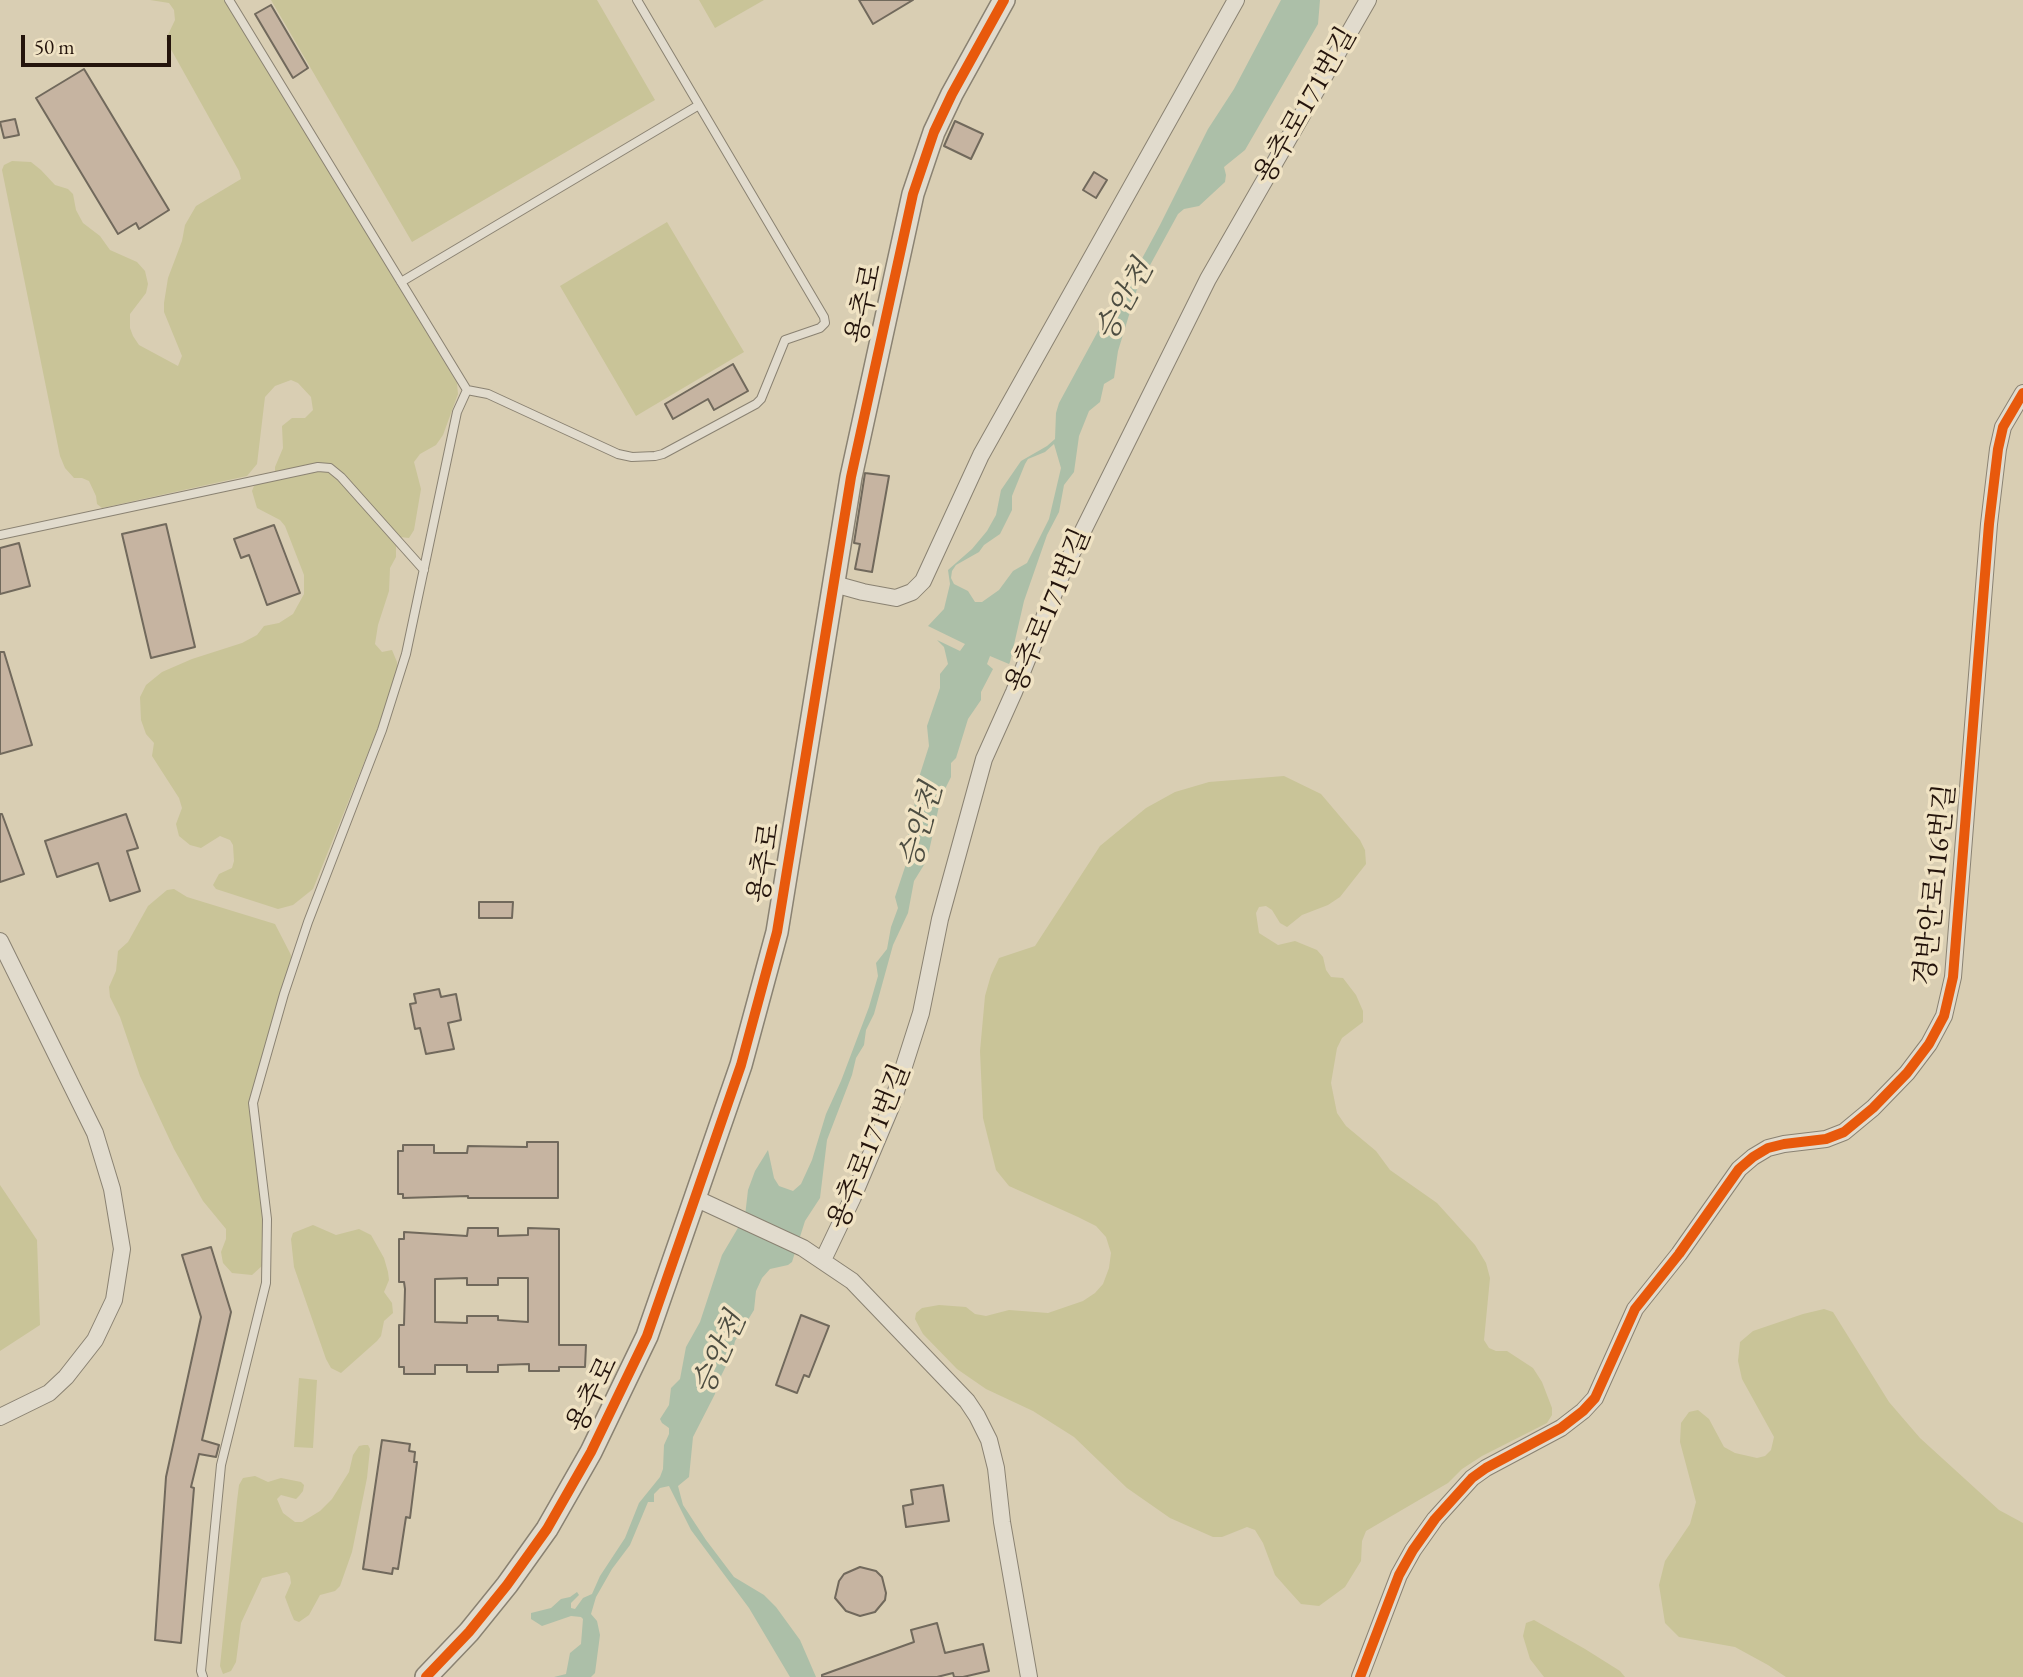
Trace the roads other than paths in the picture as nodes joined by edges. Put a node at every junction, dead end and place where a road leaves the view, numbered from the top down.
1 (229, 0) edge
2 (637, 0) edge
3 (1004, 0) edge
4 (1236, 0) edge
5 (1368, 0) edge
6 (699, 105) junction
7 (401, 282) junction
8 (467, 390) junction
9 (2023, 393) edge
10 (0, 535) edge
11 (424, 570) junction
12 (834, 584) junction
13 (0, 941) edge
14 (695, 1198) junction
15 (823, 1260) junction
16 (0, 1417) edge
17 (203, 1677) edge
18 (426, 1677) edge
19 (1029, 1677) edge
20 (1360, 1677) edge

1 - 7 lane
2 - 6 lane
3 - 12 street, 용추로
4 - 12 street
5 - 15 street, 용추로171번길
6 - 7 lane
6 - 8 lane
7 - 8 lane
8 - 11 lane
9 - 20 street, 경반안로116번길
10 - 11 lane
11 - 17 lane
12 - 14 street, 용추로
13 - 16 street
14 - 15 street, 용추로171번길
14 - 18 street, 용추로
15 - 19 street, 용추로171번길

